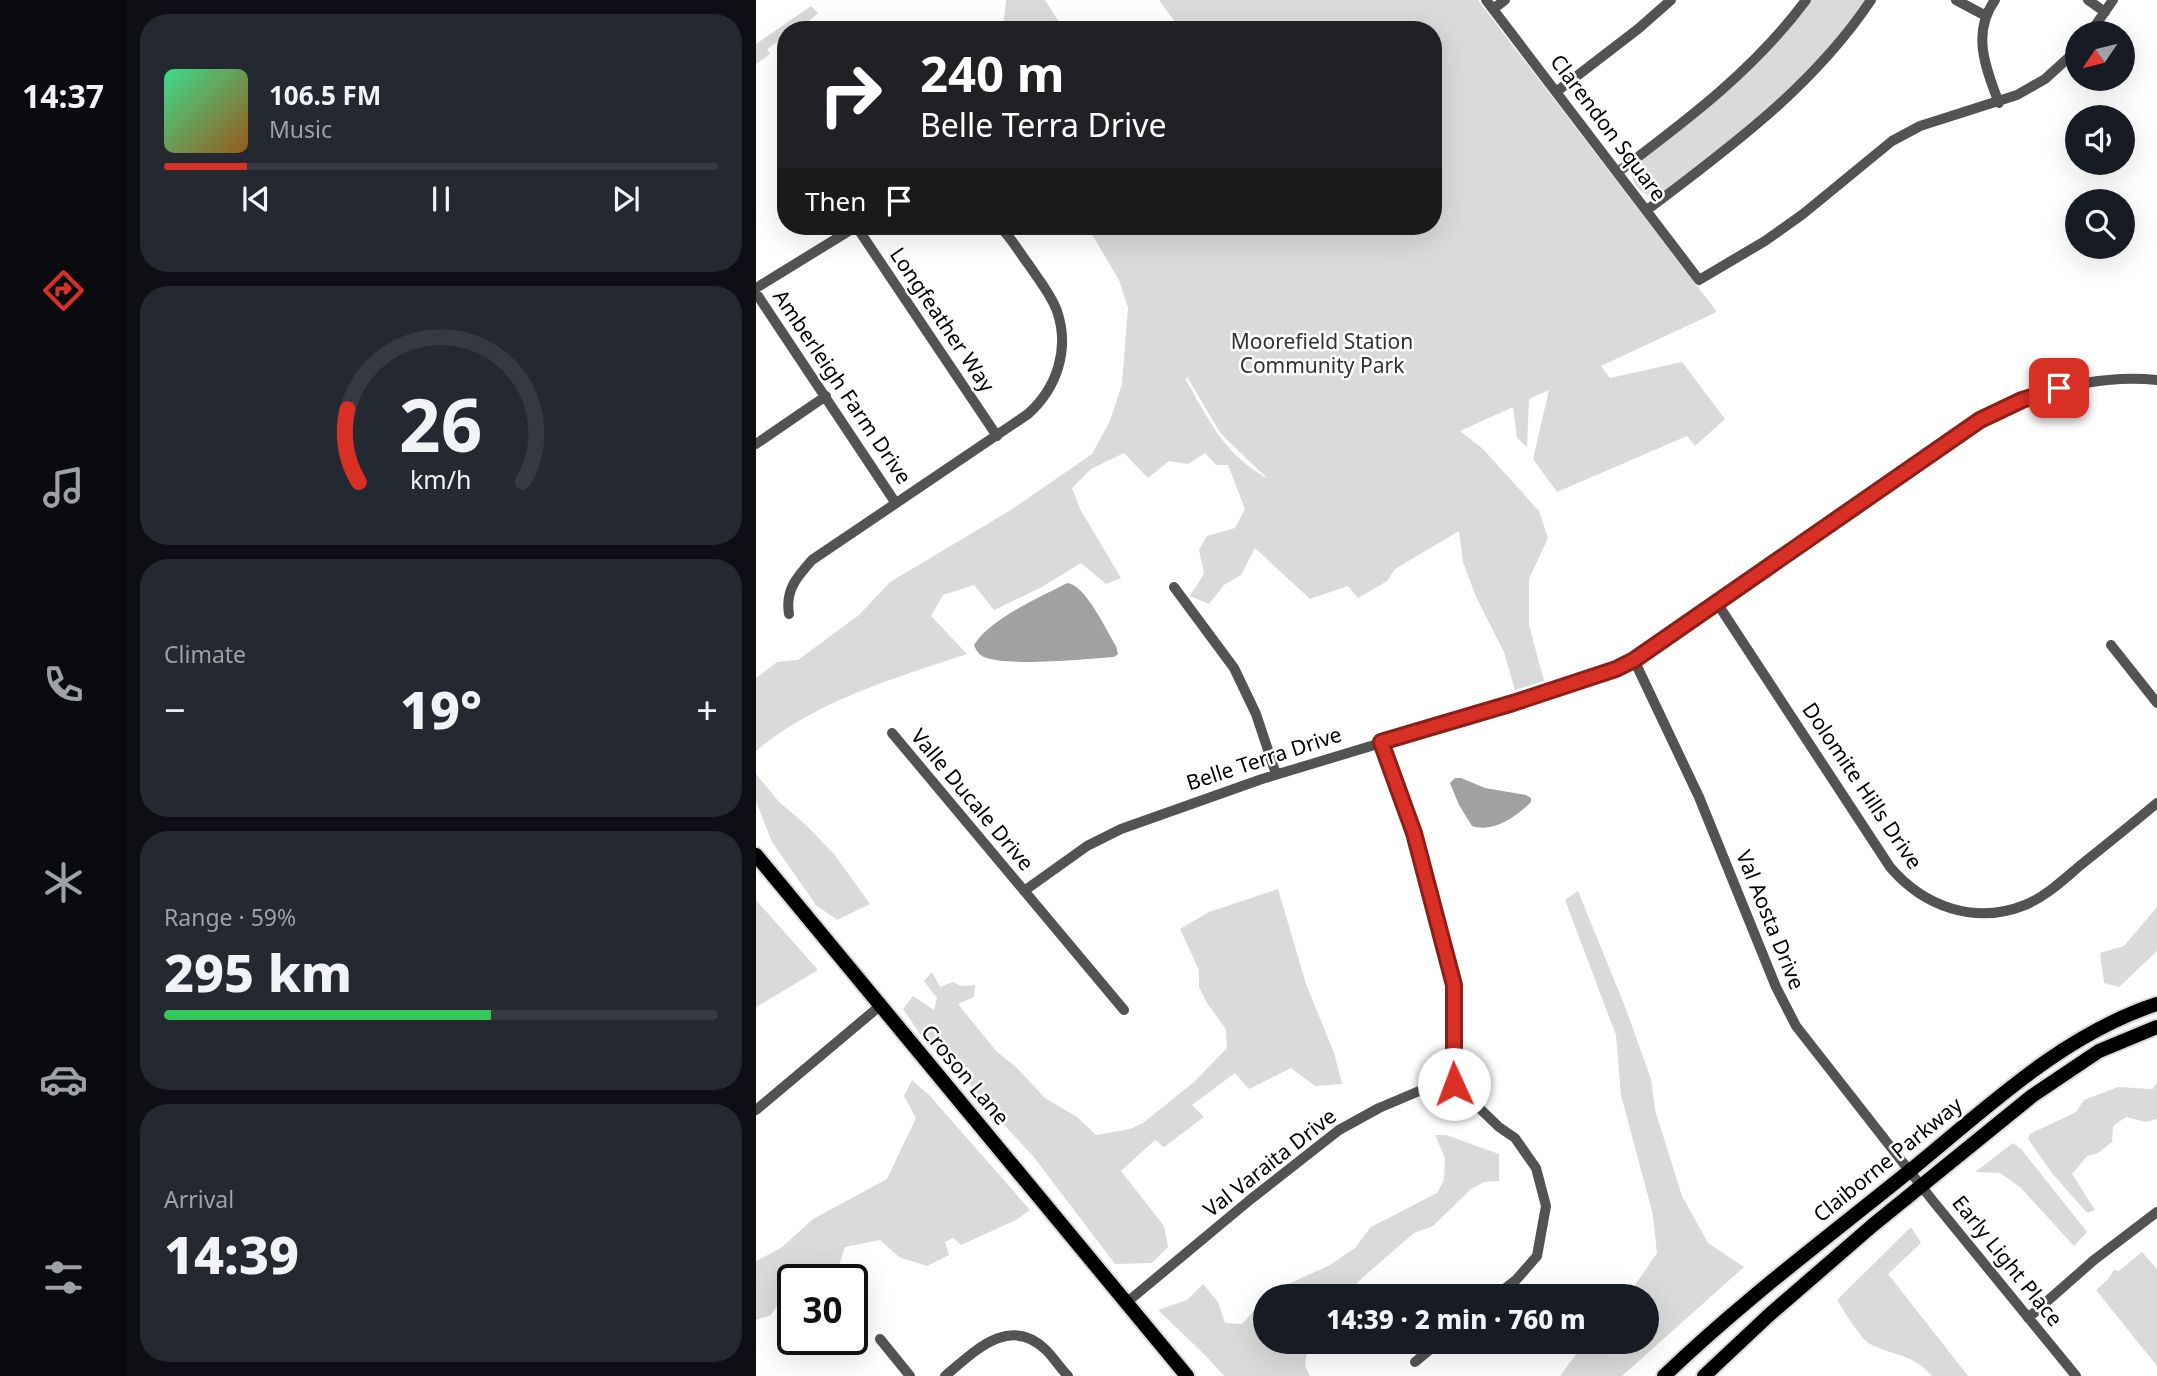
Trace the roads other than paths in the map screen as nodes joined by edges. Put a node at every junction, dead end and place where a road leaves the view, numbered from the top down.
1 (1505, 0) edge
2 (1671, 0) edge
3 (1806, 0) edge
4 (1871, 0) edge
5 (1955, 0) edge
6 (1995, 0) edge
7 (2088, 0) edge
8 (2113, 0) edge
9 (1490, 5) edge
10 (2105, 12) junction
11 (1986, 16) junction
12 (2099, 21) edge
13 (2065, 61) edge
14 (1556, 92) junction
15 (1999, 103) junction
16 (1618, 172) junction
17 (1647, 210) junction
18 (842, 235) edge
19 (862, 235) edge
20 (1005, 235) edge
21 (756, 290) edge
22 (2157, 380) edge
23 (825, 396) junction
24 (997, 436) junction
25 (756, 444) edge
26 (895, 502) junction
27 (1174, 587) dead end
28 (1717, 603) junction
29 (789, 614) dead end
30 (2111, 645) dead end
31 (1634, 660) junction
32 (2157, 703) edge
33 (891, 733) dead end
34 (1381, 742) junction
35 (1276, 774) junction
36 (2157, 803) edge
37 (756, 855) edge
38 (1024, 891) junction
39 (2157, 1004) edge
40 (881, 1006) junction
41 (1124, 1010) dead end
42 (2157, 1027) edge
43 (1454, 1084) junction
44 (756, 1110) edge
45 (1910, 1170) junction
46 (1922, 1185) junction
47 (2157, 1212) edge
48 (1511, 1284) edge
49 (1126, 1303) junction
50 (2028, 1318) junction
51 (1142, 1322) junction
52 (880, 1339) dead end
53 (1425, 1354) edge
54 (1415, 1363) dead end
55 (1668, 1375) edge
56 (910, 1376) edge
57 (945, 1376) edge
58 (1068, 1376) edge
59 (1187, 1376) edge
60 (1198, 1376) edge
61 (1704, 1376) edge
62 (2076, 1376) edge

1 - 9 street
2 - 14 street
3 - 16 street
4 - 17 street
5 - 11 street
6 - 11 street
7 - 10 street
8 - 10 street
9 - 14 street, Clarendon Square
10 - 12 street
11 - 15 street
13 - 15 street
14 - 16 street, Clarendon Square
15 - 17 street, Clarendon Square
16 - 17 street, Clarendon Square
18 - 21 street
19 - 24 street, Longfeather Way
20 - 24 street
21 - 23 street, Amberleigh Farm Drive
22 - 28 street, Belle Terra Drive
23 - 25 street
23 - 26 street, Amberleigh Farm Drive
24 - 26 street
26 - 29 street
27 - 35 street
28 - 31 street, Belle Terra Drive
28 - 36 street, Dolomite Hills Drive
30 - 32 street
31 - 34 street, Belle Terra Drive
31 - 45 street, Val Aosta Drive
33 - 38 street, Valle Ducale Drive
34 - 35 street, Belle Terra Drive
34 - 43 street
35 - 38 street, Belle Terra Drive
37 - 40 main road, Croson Lane
38 - 41 street, Valle Ducale Drive
39 - 45 main road, Claiborne Parkway
40 - 44 street
40 - 49 main road, Croson Lane
42 - 46 main road, Claiborne Parkway
43 - 48 street
43 - 49 street, Val Varaita Drive
45 - 46 street, Early Light Place
45 - 55 main road, Claiborne Parkway
46 - 50 street, Early Light Place
46 - 61 main road, Claiborne Parkway
47 - 50 street
49 - 51 main road, Croson Lane
50 - 62 street, Early Light Place
51 - 59 main road, Croson Lane
51 - 60 main road, Croson Lane
52 - 56 street
53 - 54 street
57 - 58 street

